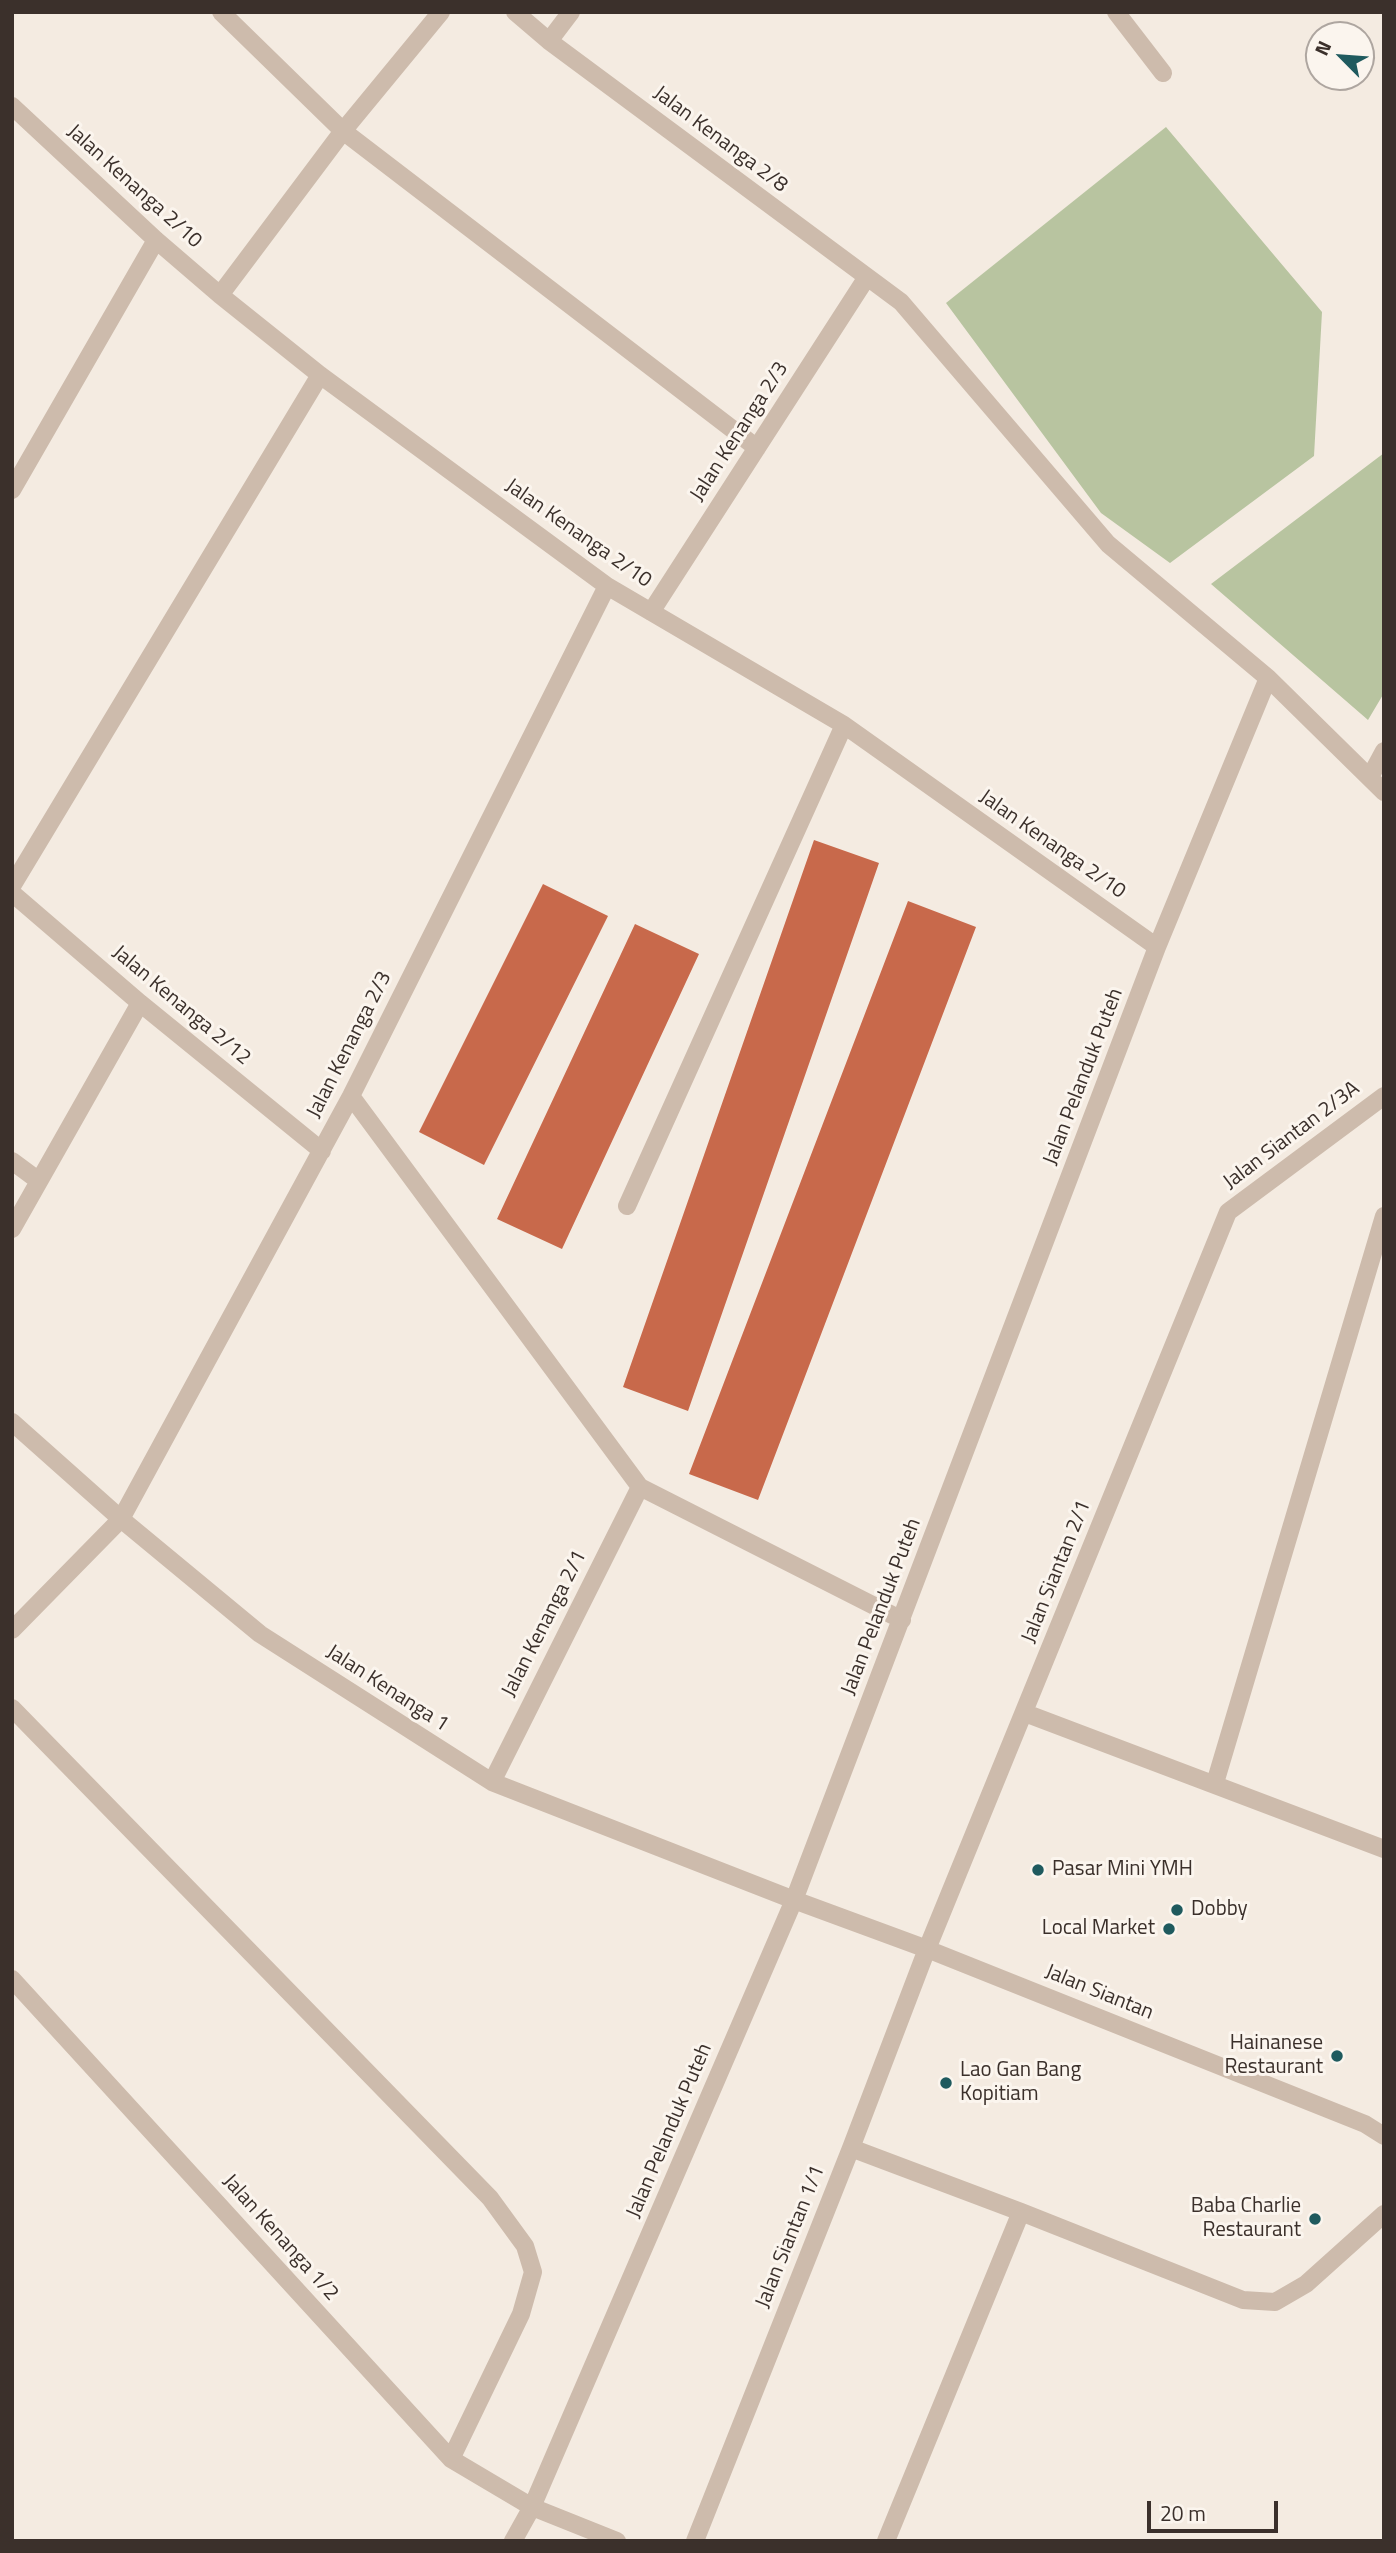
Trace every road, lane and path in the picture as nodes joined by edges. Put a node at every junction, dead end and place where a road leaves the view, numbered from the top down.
1 (221, 12) edge
2 (441, 12) edge
3 (515, 12) edge
4 (572, 12) edge
5 (1116, 12) edge
6 (549, 41) junction
7 (1163, 73) dead end
8 (12, 106) edge
9 (343, 131) junction
10 (156, 240) junction
11 (867, 278) junction
12 (220, 295) junction
13 (320, 375) junction
14 (757, 448) junction
15 (12, 490) edge
16 (607, 586) junction
17 (651, 612) junction
18 (1268, 678) junction
19 (844, 725) junction
20 (1384, 751) edge
21 (1370, 777) junction
22 (1384, 792) edge
23 (12, 886) edge
24 (12, 892) edge
25 (1157, 947) junction
26 (140, 1003) junction
27 (351, 1096) junction
28 (1384, 1096) edge
29 (321, 1152) junction
30 (12, 1161) edge
31 (39, 1181) junction
32 (627, 1206) dead end
33 (1228, 1212) joint
34 (1384, 1216) edge
35 (12, 1229) edge
36 (12, 1422) edge
37 (640, 1487) junction
38 (121, 1519) junction
39 (902, 1620) junction
40 (12, 1630) edge
41 (12, 1708) edge
42 (1025, 1713) junction
43 (492, 1782) junction
44 (1215, 1783) junction
45 (1384, 1849) edge
46 (794, 1900) junction
47 (928, 1949) junction
48 (12, 1979) edge
49 (1384, 2136) edge
50 (851, 2148) junction
51 (1021, 2212) junction
52 (1384, 2214) edge
53 (451, 2459) junction
54 (532, 2507) junction
55 (888, 2540) edge
56 (513, 2541) edge
57 (617, 2541) edge
58 (695, 2541) edge

1 - 9 street
2 - 9 street
3 - 6 street, Jalan Kenanga 2/8
4 - 6 street
5 - 7 street
6 - 11 street, Jalan Kenanga 2/8
8 - 10 street, Jalan Kenanga 2/10
9 - 12 street
9 - 14 street
10 - 12 street, Jalan Kenanga 2/10
10 - 15 street
11 - 14 street, Jalan Kenanga 2/3
11 - 18 street, Jalan Kenanga 2/8
12 - 13 street, Jalan Kenanga 2/10
13 - 16 street, Jalan Kenanga 2/10
13 - 23 street
14 - 17 street, Jalan Kenanga 2/3
16 - 17 street, Jalan Kenanga 2/10
16 - 27 street, Jalan Kenanga 2/3
17 - 19 street, Jalan Kenanga 2/10
18 - 21 street, Jalan Kenanga 2/8
18 - 25 street, Jalan Pelanduk Puteh
19 - 25 street, Jalan Kenanga 2/10
19 - 32 street
20 - 21 street
21 - 22 street, Jalan Kenanga 2/8
24 - 26 street, Jalan Kenanga 2/12
25 - 39 street, Jalan Pelanduk Puteh
26 - 29 street, Jalan Kenanga 2/12
26 - 31 street
27 - 29 street, Jalan Kenanga 2/3
27 - 37 street
28 - 33 street, Jalan Siantan 2/3A
29 - 38 street, Jalan Kenanga 2/3
30 - 31 street
31 - 35 street
33 - 42 street, Jalan Siantan 2/1
34 - 44 street
36 - 38 street, Jalan Kenanga 1
37 - 39 street
37 - 43 street, Jalan Kenanga 2/1
38 - 40 street, Jalan Kenanga 2/3
38 - 43 street, Jalan Kenanga 1
39 - 46 street, Jalan Pelanduk Puteh
41 - 53 street
42 - 44 street
42 - 47 street, Jalan Siantan 2/1
43 - 46 street, Jalan Kenanga 1
44 - 45 street
46 - 47 street, Jalan Siantan
46 - 54 street, Jalan Pelanduk Puteh
47 - 49 street, Jalan Siantan
47 - 50 street, Jalan Siantan 1/1
48 - 53 street, Jalan Kenanga 1/2
50 - 51 street
50 - 58 street, Jalan Siantan 1/1
51 - 52 street
51 - 55 street
53 - 54 street, Jalan Kenanga 1/2
54 - 56 street, Jalan Pelanduk Puteh
54 - 57 street

